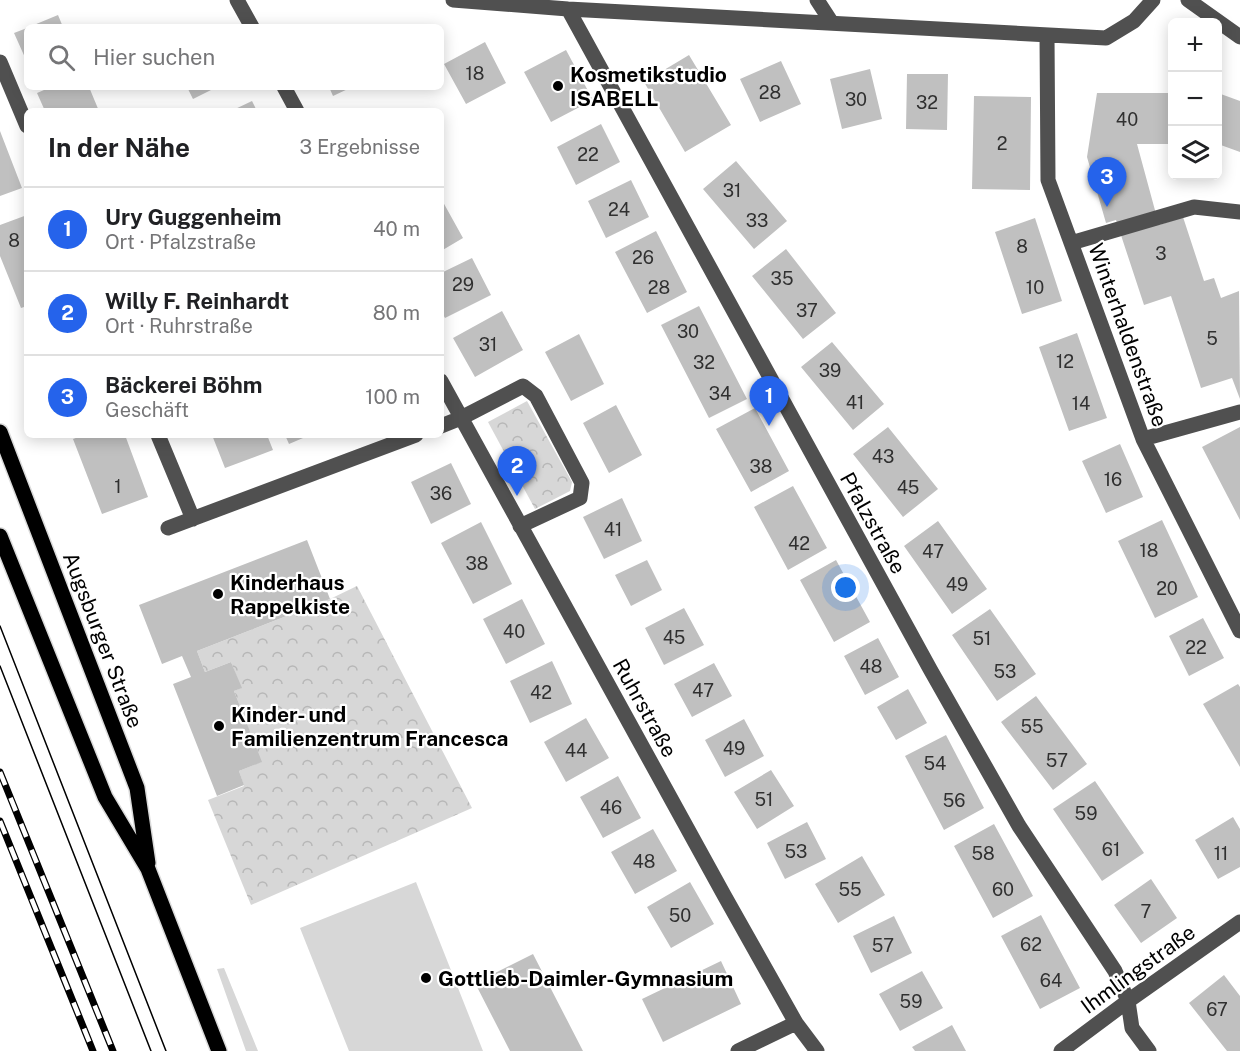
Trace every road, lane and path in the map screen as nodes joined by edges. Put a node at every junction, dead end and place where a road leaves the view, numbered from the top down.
1 (237, 0) edge
2 (453, 0) edge
3 (817, 0) edge
4 (1154, 0) edge
5 (1188, 0) edge
6 (517, 2) edge
7 (568, 9) junction
8 (250, 24) edge
9 (832, 24) junction
10 (1047, 35) junction
11 (1240, 37) edge
12 (0, 63) edge
13 (286, 90) edge
14 (295, 108) edge
15 (24, 119) edge
16 (1240, 212) edge
17 (1071, 243) junction
18 (444, 387) edge
19 (1240, 412) edge
20 (461, 418) junction
21 (444, 425) edge
22 (0, 432) edge
23 (159, 438) edge
24 (408, 438) edge
25 (1143, 439) junction
26 (193, 519) junction
27 (520, 526) junction
28 (168, 528) dead end
29 (0, 536) edge
30 (1240, 631) edge
31 (148, 869) junction
32 (1240, 922) edge
33 (1128, 1001) junction
34 (796, 1023) junction
35 (219, 1051) edge
36 (738, 1051) edge
37 (817, 1051) edge
38 (1061, 1051) edge
39 (1149, 1051) edge

1 - 8 street
2 - 6 street
3 - 9 street
4 - 10 street
5 - 11 street
6 - 7 street
7 - 9 street
7 - 33 street, Pfalzstraße
9 - 10 street
10 - 17 street, Winterhaldenstraße
12 - 15 street
13 - 14 street
16 - 17 street
17 - 25 street, Winterhaldenstraße
18 - 20 street, Ruhrstraße
19 - 25 street
20 - 21 street
20 - 27 street, Ruhrstraße
20 - 27 street
22 - 31 main road, Augsburger Straße
23 - 26 street
24 - 26 street
25 - 30 street, Winterhaldenstraße
26 - 28 street
27 - 34 street, Ruhrstraße
29 - 31 main road, Augsburger Straße
31 - 35 main road, Augsburger Straße
32 - 33 street, Ihmlingstraße
33 - 38 street, Ihmlingstraße
33 - 39 street, Pfalzstraße
34 - 36 street
34 - 37 street, Ruhrstraße

